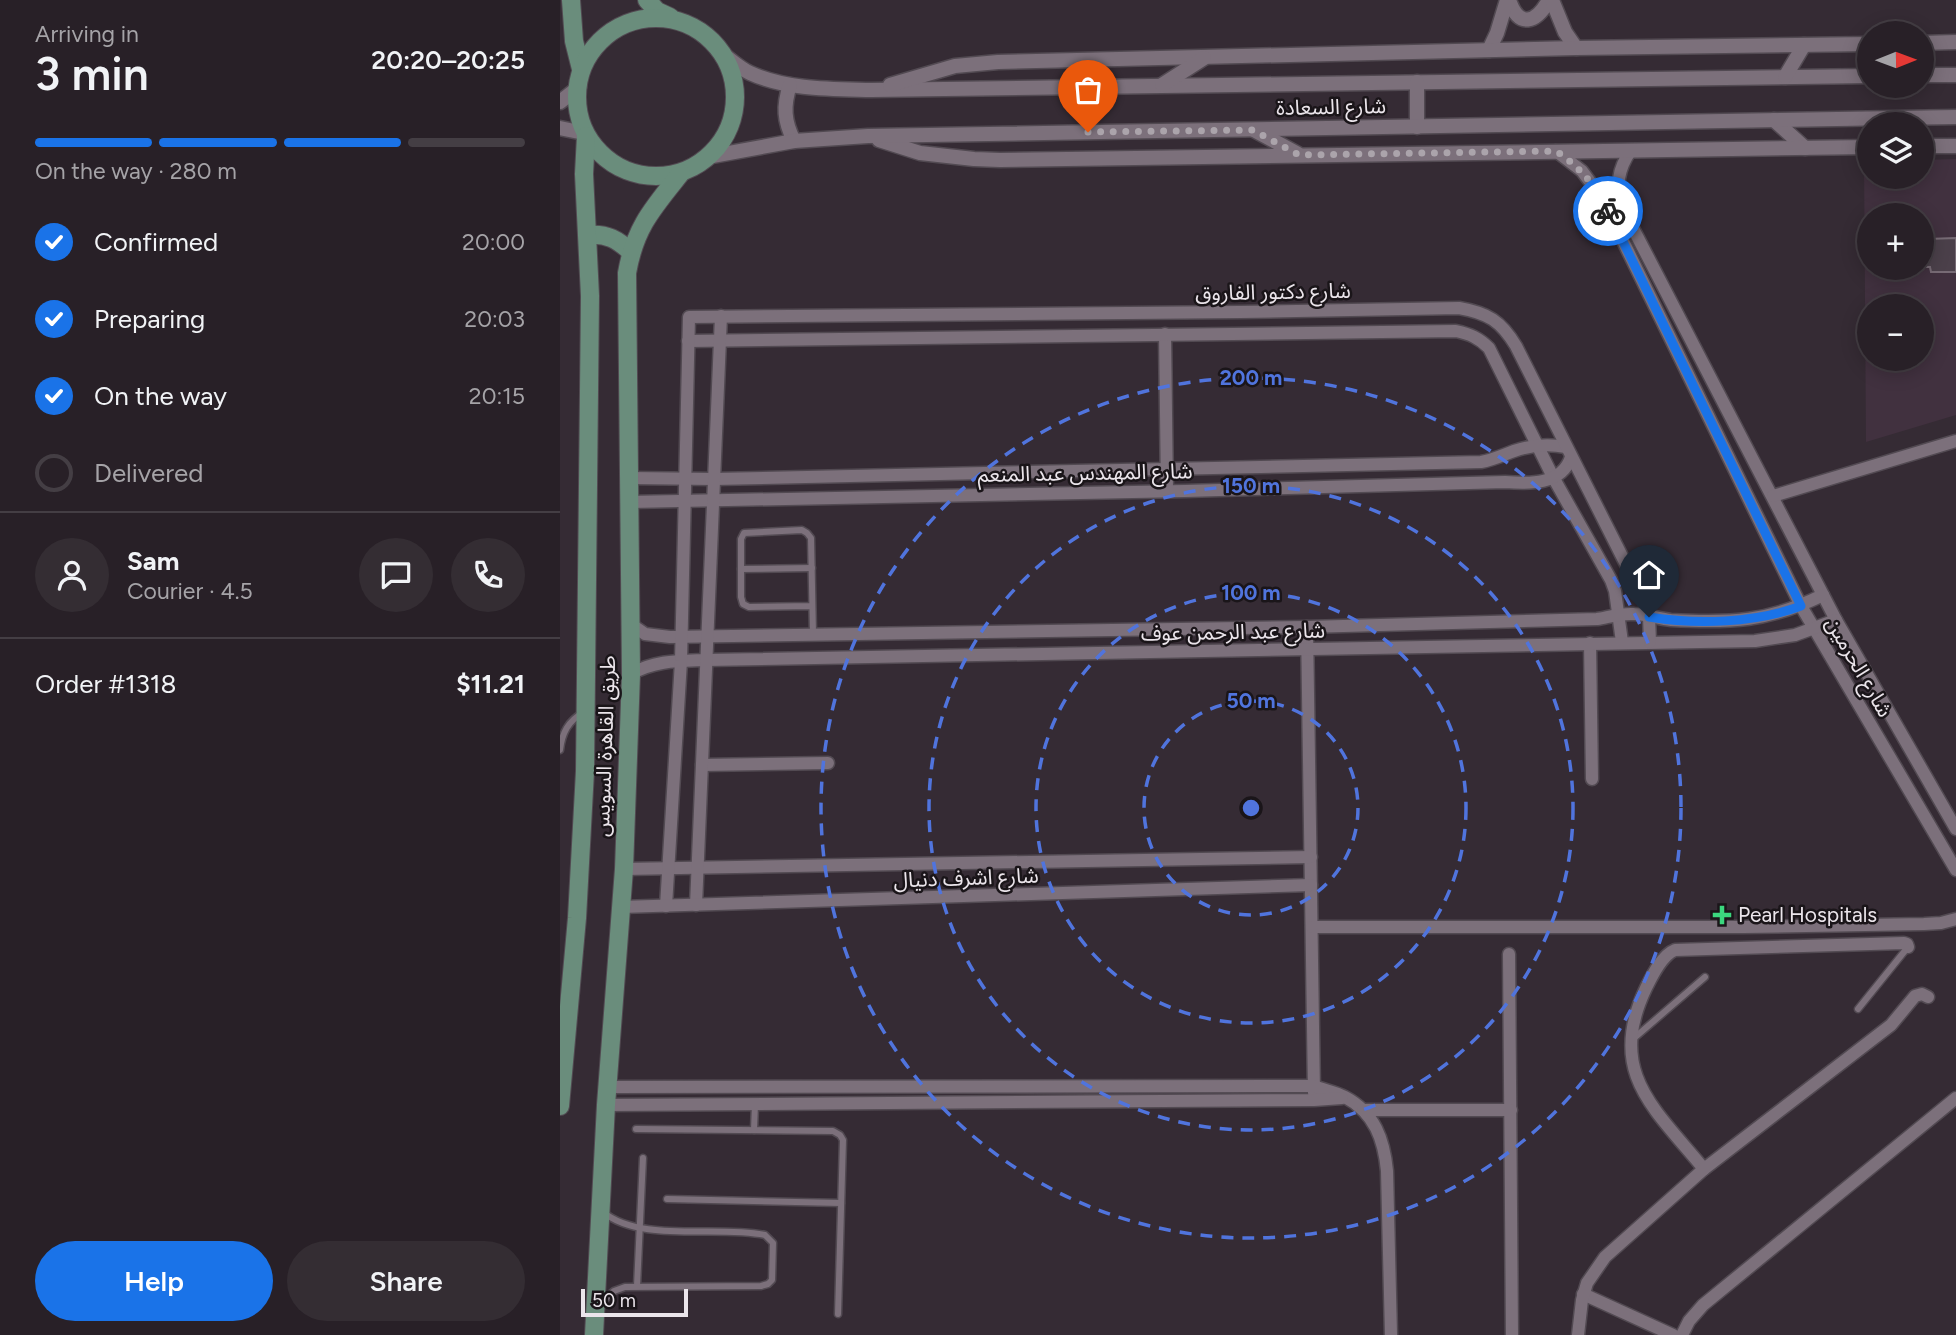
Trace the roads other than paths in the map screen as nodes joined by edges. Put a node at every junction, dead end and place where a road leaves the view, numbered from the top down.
1 (571, 0) edge
2 (647, 0) edge
3 (1508, 0) edge
4 (1551, 0) edge
5 (676, 20) junction
6 (1934, 43) edge
7 (1956, 43) edge
8 (1857, 44) edge
9 (1804, 45) junction
10 (1576, 48) junction
11 (1489, 50) junction
12 (723, 54) junction
13 (1205, 57) junction
14 (581, 69) junction
15 (1934, 75) edge
16 (1956, 75) edge
17 (1857, 76) edge
18 (1785, 77) junction
19 (1417, 82) junction
20 (790, 85) junction
21 (1160, 86) junction
22 (579, 87) junction
23 (871, 90) junction
24 (560, 102) edge
25 (1956, 117) edge
26 (1774, 120) junction
27 (1417, 127) junction
28 (560, 128) edge
29 (1253, 130) junction
30 (585, 135) junction
31 (868, 136) junction
32 (794, 141) junction
33 (1934, 146) edge
34 (1956, 146) edge
35 (1857, 147) edge
36 (1805, 148) junction
37 (1630, 150) junction
38 (1556, 151) junction
39 (1299, 155) junction
40 (707, 157) junction
41 (681, 173) junction
42 (588, 235) junction
43 (631, 252) junction
44 (1459, 308) junction
45 (721, 316) junction
46 (1456, 331) junction
47 (1165, 334) junction
48 (688, 341) junction
49 (720, 341) junction
50 (1956, 441) edge
51 (1538, 445) junction
52 (1569, 452) junction
53 (1167, 469) junction
54 (1553, 477) junction
55 (629, 478) junction
56 (685, 479) junction
57 (714, 479) junction
58 (1167, 491) junction
59 (1773, 496) junction
60 (685, 500) junction
61 (713, 500) junction
62 (630, 502) junction
63 (811, 568) junction
64 (741, 569) junction
65 (1823, 595) junction
66 (812, 606) junction
67 (1801, 606) junction
68 (1618, 615) junction
69 (1649, 617) junction
70 (1836, 620) junction
71 (632, 625) junction
72 (1307, 627) junction
73 (1814, 629) junction
74 (813, 634) junction
75 (681, 636) junction
76 (707, 636) junction
77 (1622, 642) junction
78 (1650, 642) junction
79 (1590, 643) junction
80 (1308, 650) junction
81 (706, 660) junction
82 (681, 661) junction
83 (631, 674) junction
84 (586, 711) junction
85 (563, 728) edge
86 (560, 750) edge
87 (828, 763) dead end
88 (702, 765) junction
89 (1592, 779) dead end
90 (1956, 829) edge
91 (1311, 857) junction
92 (698, 867) junction
93 (668, 868) junction
94 (624, 869) junction
95 (1956, 870) edge
96 (560, 883) edge
97 (579, 883) junction
98 (1311, 885) junction
99 (696, 905) junction
100 (666, 906) junction
101 (621, 907) junction
102 (1956, 919) edge
103 (1769, 926) junction
104 (1312, 927) junction
105 (1742, 927) junction
106 (1770, 947) junction
107 (1908, 947) joint
108 (1742, 948) junction
109 (1509, 954) dead end
110 (1706, 977) dead end
111 (1928, 997) dead end
112 (1858, 1009) dead end
113 (1631, 1041) junction
114 (1314, 1086) junction
115 (607, 1096) junction
116 (1346, 1097) junction
117 (1956, 1098) edge
118 (1314, 1100) junction
119 (755, 1104) junction
120 (560, 1106) edge
121 (1363, 1110) junction
122 (1511, 1110) junction
123 (636, 1129) dead end
124 (754, 1130) junction
125 (643, 1158) dead end
126 (1704, 1169) junction
127 (667, 1199) dead end
128 (841, 1203) junction
129 (600, 1210) junction
130 (640, 1228) junction
131 (637, 1286) junction
132 (1583, 1294) junction
133 (596, 1307) junction
134 (838, 1314) dead end
135 (594, 1335) edge
136 (1391, 1335) edge
137 (1512, 1335) edge
138 (1578, 1335) edge
139 (1674, 1335) edge
140 (1682, 1335) edge

1 - 14 main road
2 - 5 main road
3 - 4 street
3 - 11 street
4 - 10 street
5 - 12 main road
5 - 14 main road
6 - 7 street
8 - 9 street
9 - 10 street
9 - 18 street
10 - 11 street
11 - 13 street
12 - 20 street, شارع السعادة
12 - 40 main road
13 - 21 street
13 - 23 street
14 - 22 main road
15 - 16 street
17 - 18 street, شارع السعادة
18 - 19 street, شارع السعادة
19 - 21 street, شارع السعادة
19 - 27 street
20 - 23 street, شارع السعادة
20 - 32 street
21 - 23 street, شارع السعادة
22 - 24 street
22 - 30 main road
25 - 26 street, شارع السعادة
26 - 27 street, شارع السعادة
26 - 36 street
27 - 29 street, شارع السعادة
28 - 30 street
29 - 31 street, شارع السعادة
29 - 39 street
30 - 41 main road
30 - 42 main road, طريق القاهرة السويس
31 - 32 street, شارع السعادة
31 - 39 street
32 - 40 street, شارع السعادة
33 - 34 street
35 - 36 street
36 - 37 street
37 - 38 street
37 - 59 street, شارع الحرمين
38 - 39 street
38 - 67 street, شارع الحرمين
40 - 41 main road
41 - 43 main road, طريق القاهرة السويس
42 - 43 main road
42 - 84 main road, طريق القاهرة السويس
43 - 55 main road, طريق القاهرة السويس
44 - 45 street, شارع دكتور الفاروق
44 - 46 street
44 - 52 street, شارع دكتور الفاروق
45 - 48 street, شارع دكتور الفاروق
45 - 49 street
46 - 47 street, شارع دكتور الفاروق
46 - 51 street, شارع دكتور الفاروق
47 - 49 street, شارع دكتور الفاروق
47 - 53 street
48 - 49 street, شارع دكتور الفاروق
48 - 56 street
49 - 57 street
50 - 59 street
51 - 52 street, شارع المهندس عبد المنعم
51 - 53 street, شارع المهندس عبد المنعم
51 - 54 street, شارع دكتور الفاروق
52 - 54 street
52 - 69 street, شارع دكتور الفاروق
53 - 57 street, شارع المهندس عبد المنعم
53 - 58 street
54 - 58 street, شارع المهندس عبد المنعم
54 - 68 street, شارع دكتور الفاروق
55 - 56 street, شارع المهندس عبد المنعم
55 - 62 main road, طريق القاهرة السويس
56 - 57 street, شارع المهندس عبد المنعم
56 - 60 street
57 - 61 street
58 - 61 street, شارع المهندس عبد المنعم
59 - 65 street, شارع الحرمين
60 - 61 street, شارع المهندس عبد المنعم
60 - 62 street, شارع المهندس عبد المنعم
60 - 75 street
61 - 76 street
62 - 71 main road, طريق القاهرة السويس
63 - 64 lane
63 - 64 lane
63 - 66 lane
64 - 66 lane
65 - 67 street, شارع عبد الرحمن عوف
65 - 70 street, شارع الحرمين
66 - 74 lane
67 - 69 street, شارع عبد الرحمن عوف
67 - 73 street, شارع الحرمين
68 - 69 street, شارع عبد الرحمن عوف
68 - 72 street, شارع عبد الرحمن عوف
68 - 77 street, شارع دكتور الفاروق
69 - 78 street, شارع دكتور الفاروق
70 - 73 street, شارع عبد الرحمن عوف
70 - 90 street, شارع الحرمين
71 - 75 street, شارع عبد الرحمن عوف
71 - 83 main road, طريق القاهرة السويس
72 - 74 street, شارع عبد الرحمن عوف
72 - 80 street
73 - 78 street, شارع عبد الرحمن عوف
73 - 95 street, شارع الحرمين
74 - 76 street, شارع عبد الرحمن عوف
75 - 76 street, شارع عبد الرحمن عوف
75 - 82 street
76 - 81 street
77 - 78 street, شارع عبد الرحمن عوف
77 - 79 street, شارع عبد الرحمن عوف
79 - 80 street, شارع عبد الرحمن عوف
79 - 89 street
80 - 81 street, شارع عبد الرحمن عوف
80 - 91 street
81 - 82 street, شارع عبد الرحمن عوف
81 - 88 street
82 - 83 street, شارع عبد الرحمن عوف
82 - 93 street
83 - 94 main road, طريق القاهرة السويس
84 - 85 lane
84 - 97 main road, طريق القاهرة السويس
85 - 86 lane
87 - 88 street
88 - 92 street
91 - 92 street, شارع اشرف دنيال
91 - 98 street
92 - 93 street, شارع اشرف دنيال
92 - 99 street
93 - 94 street, شارع اشرف دنيال
93 - 100 street
94 - 101 main road, طريق القاهرة السويس
96 - 97 main road
97 - 120 main road, طريق القاهرة السويس
98 - 99 street, شارع اشرف دنيال
98 - 104 street
99 - 100 street, شارع اشرف دنيال
100 - 101 street, شارع اشرف دنيال
101 - 115 main road, طريق القاهرة السويس
102 - 103 street
103 - 105 street
103 - 106 street
104 - 105 street
104 - 114 street
105 - 108 street
106 - 107 street
106 - 108 street
107 - 112 lane
108 - 113 street
109 - 122 street
110 - 113 lane
111 - 126 street
113 - 126 street
114 - 115 street
114 - 116 street
114 - 118 street
115 - 119 street
115 - 129 main road, طريق القاهرة السويس
116 - 118 street
116 - 121 street
117 - 140 street
118 - 119 street
119 - 124 lane
121 - 122 street
121 - 136 street
122 - 137 street
123 - 124 lane
124 - 128 lane
125 - 130 lane
126 - 132 street
127 - 128 lane
128 - 134 lane
129 - 130 lane
129 - 133 main road, طريق القاهرة السويس
130 - 131 lane
130 - 131 lane
131 - 133 lane
132 - 138 street
132 - 139 street
133 - 135 main road, طريق القاهرة السويس

